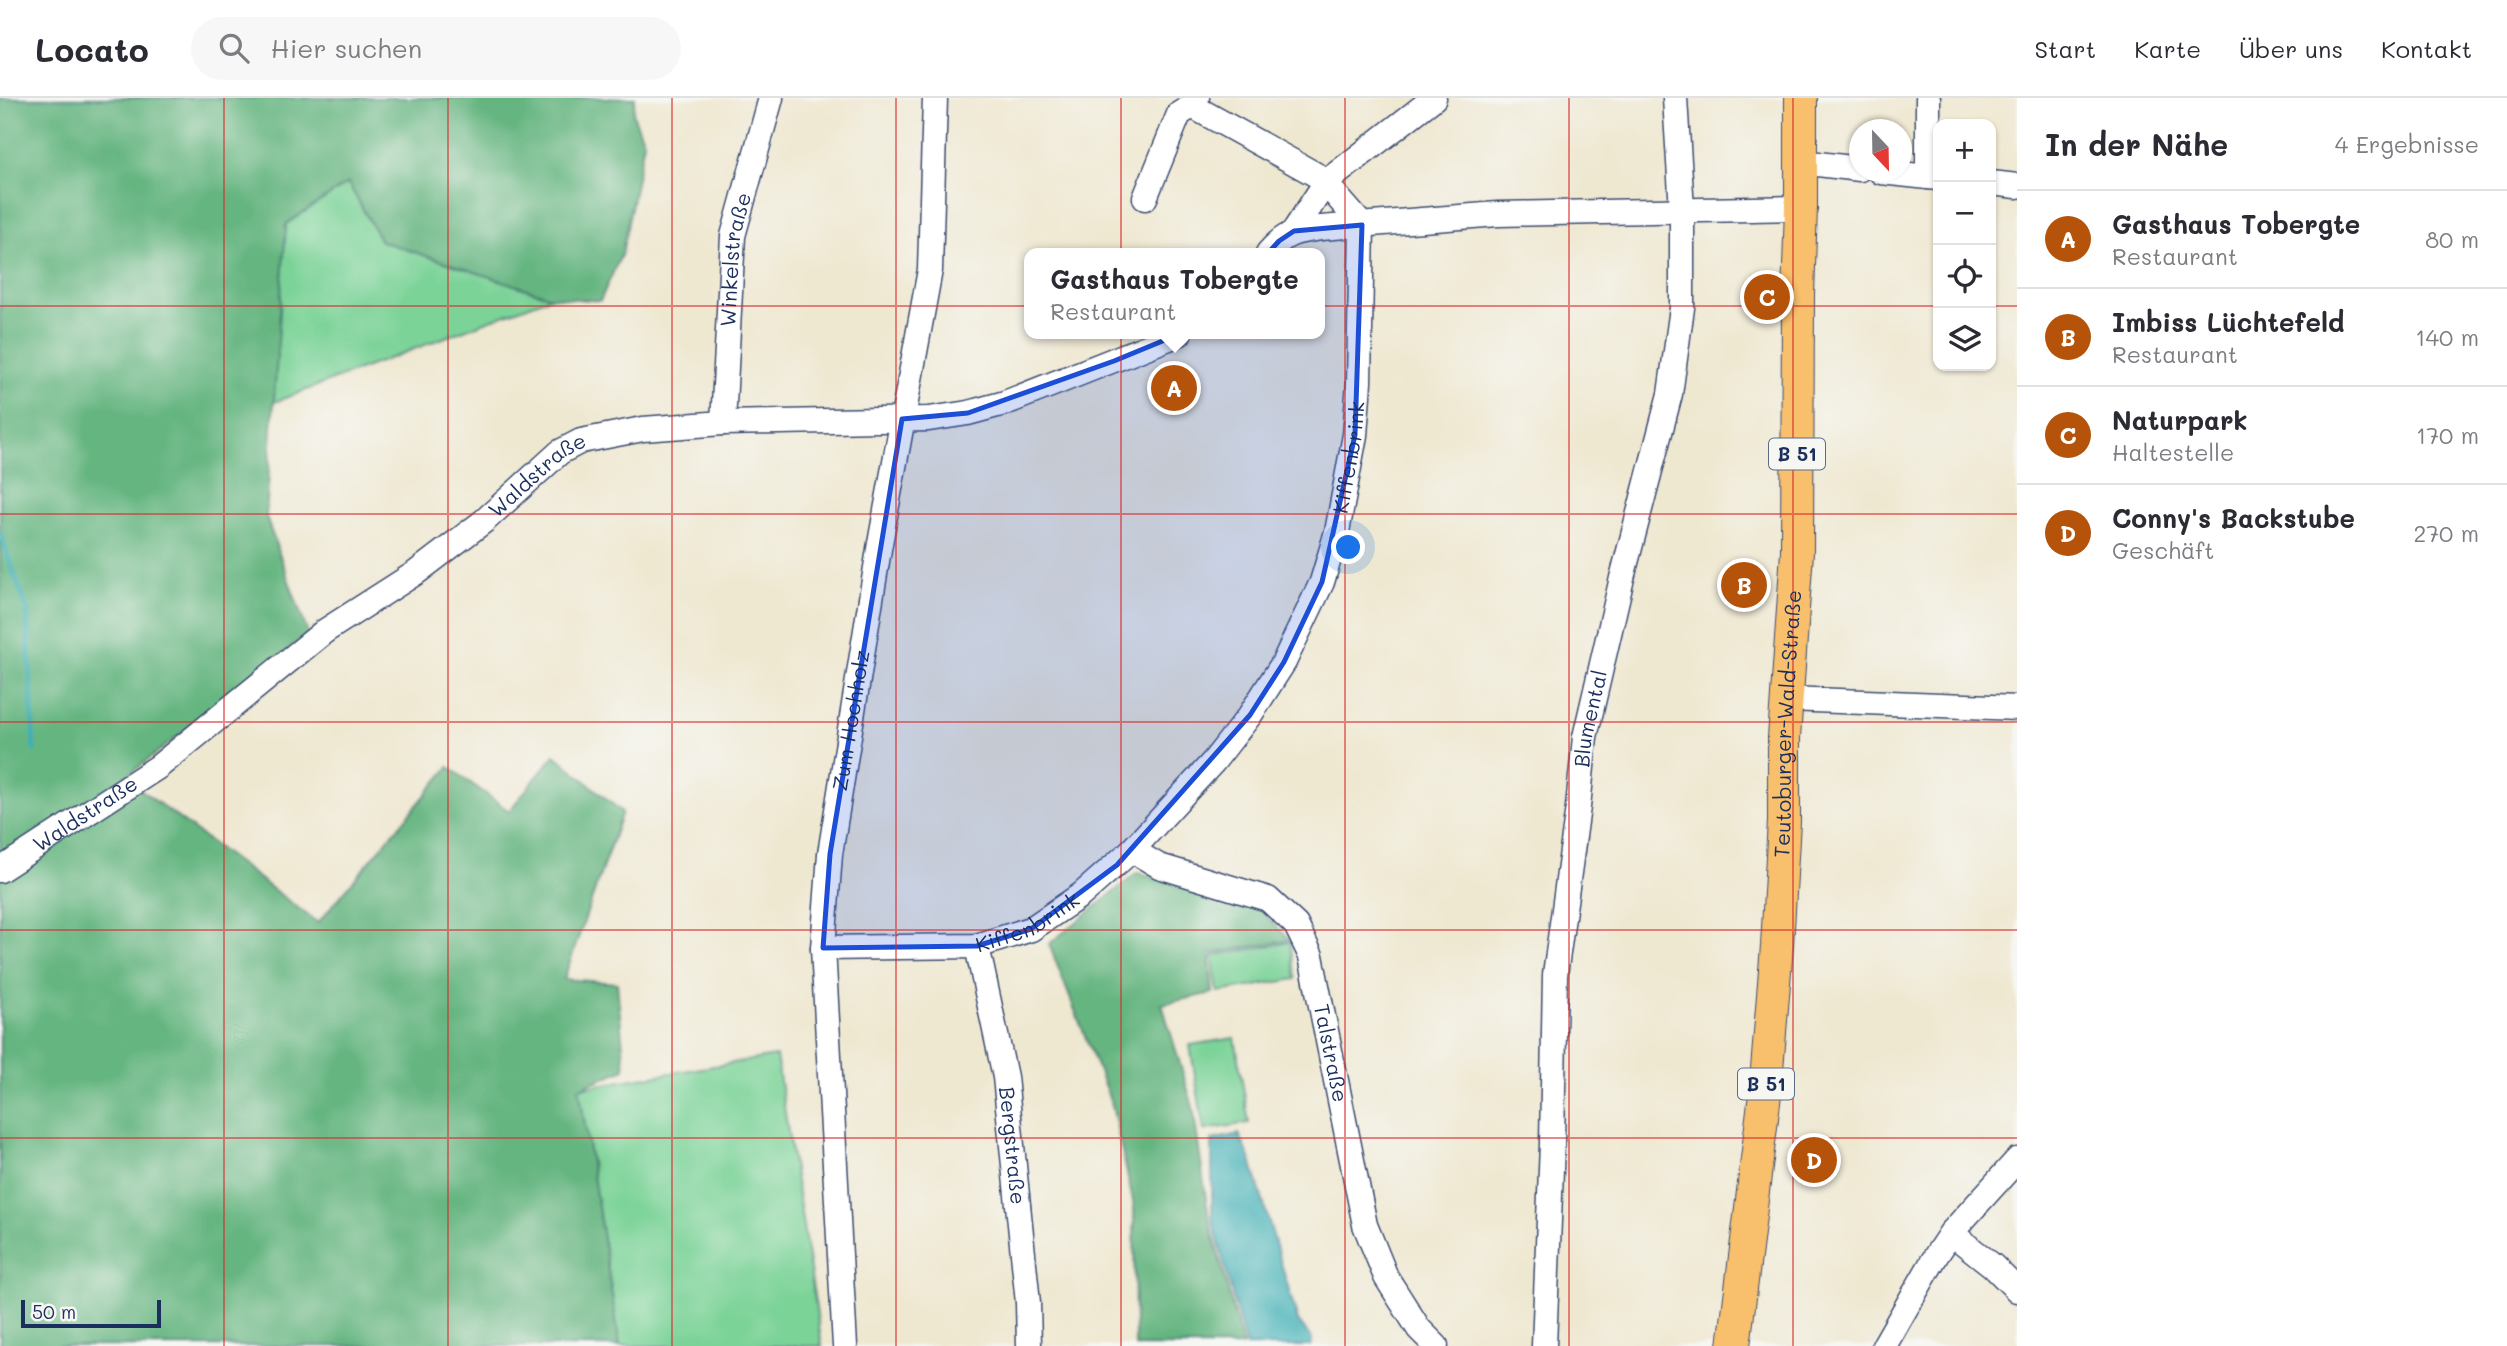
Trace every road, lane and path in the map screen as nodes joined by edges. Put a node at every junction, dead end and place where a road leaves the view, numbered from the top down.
1 (771, 98) edge
2 (935, 98) edge
3 (1434, 98) edge
4 (1675, 98) edge
5 (1801, 98) edge
6 (1928, 98) edge
7 (1195, 102) edge
8 (1801, 162) junction
9 (1849, 168) edge
10 (1912, 176) edge
11 (1933, 178) edge
12 (1326, 182) junction
13 (1996, 184) edge
14 (2017, 186) edge
15 (1145, 198) dead end
16 (1801, 208) junction
17 (1682, 210) junction
18 (1362, 225) junction
19 (1294, 231) junction
20 (1273, 248) edge
21 (1167, 339) edge
22 (902, 419) junction
23 (723, 423) junction
24 (1788, 699) junction
25 (2017, 708) edge
26 (1132, 850) junction
27 (0, 870) edge
28 (977, 946) junction
29 (823, 948) junction
30 (2017, 1160) edge
31 (1951, 1233) junction
32 (2017, 1290) edge
33 (845, 1346) edge
34 (1028, 1346) edge
35 (1436, 1346) edge
36 (1544, 1346) edge
37 (1734, 1346) edge
38 (1884, 1346) edge

1 - 23 street, Winkelstraße
2 - 22 street, Zum Hochholz
3 - 12 street
4 - 17 street, Blumental
5 - 8 main road, Teutoburger-Wald-Straße / B 51
6 - 11 street
7 - 12 street
7 - 15 street
8 - 9 street
8 - 16 main road, Teutoburger-Wald-Straße / B 51
10 - 11 street
12 - 18 street
12 - 19 street
13 - 14 street
16 - 17 street
16 - 24 main road, Teutoburger-Wald-Straße / B 51
17 - 18 street
17 - 36 street, Blumental
18 - 19 street
18 - 26 street, Kiffenbrink
19 - 20 street
21 - 22 street, Waldstraße
22 - 23 street, Waldstraße
22 - 29 street, Zum Hochholz
23 - 27 street, Waldstraße
24 - 25 street
24 - 37 main road, Teutoburger-Wald-Straße / B 51
26 - 28 street, Kiffenbrink
26 - 35 street, Talstraße
28 - 29 street, Kiffenbrink
28 - 34 street, Bergstraße
29 - 33 street, Zum Hochholz
30 - 31 street
31 - 32 street
31 - 38 street

